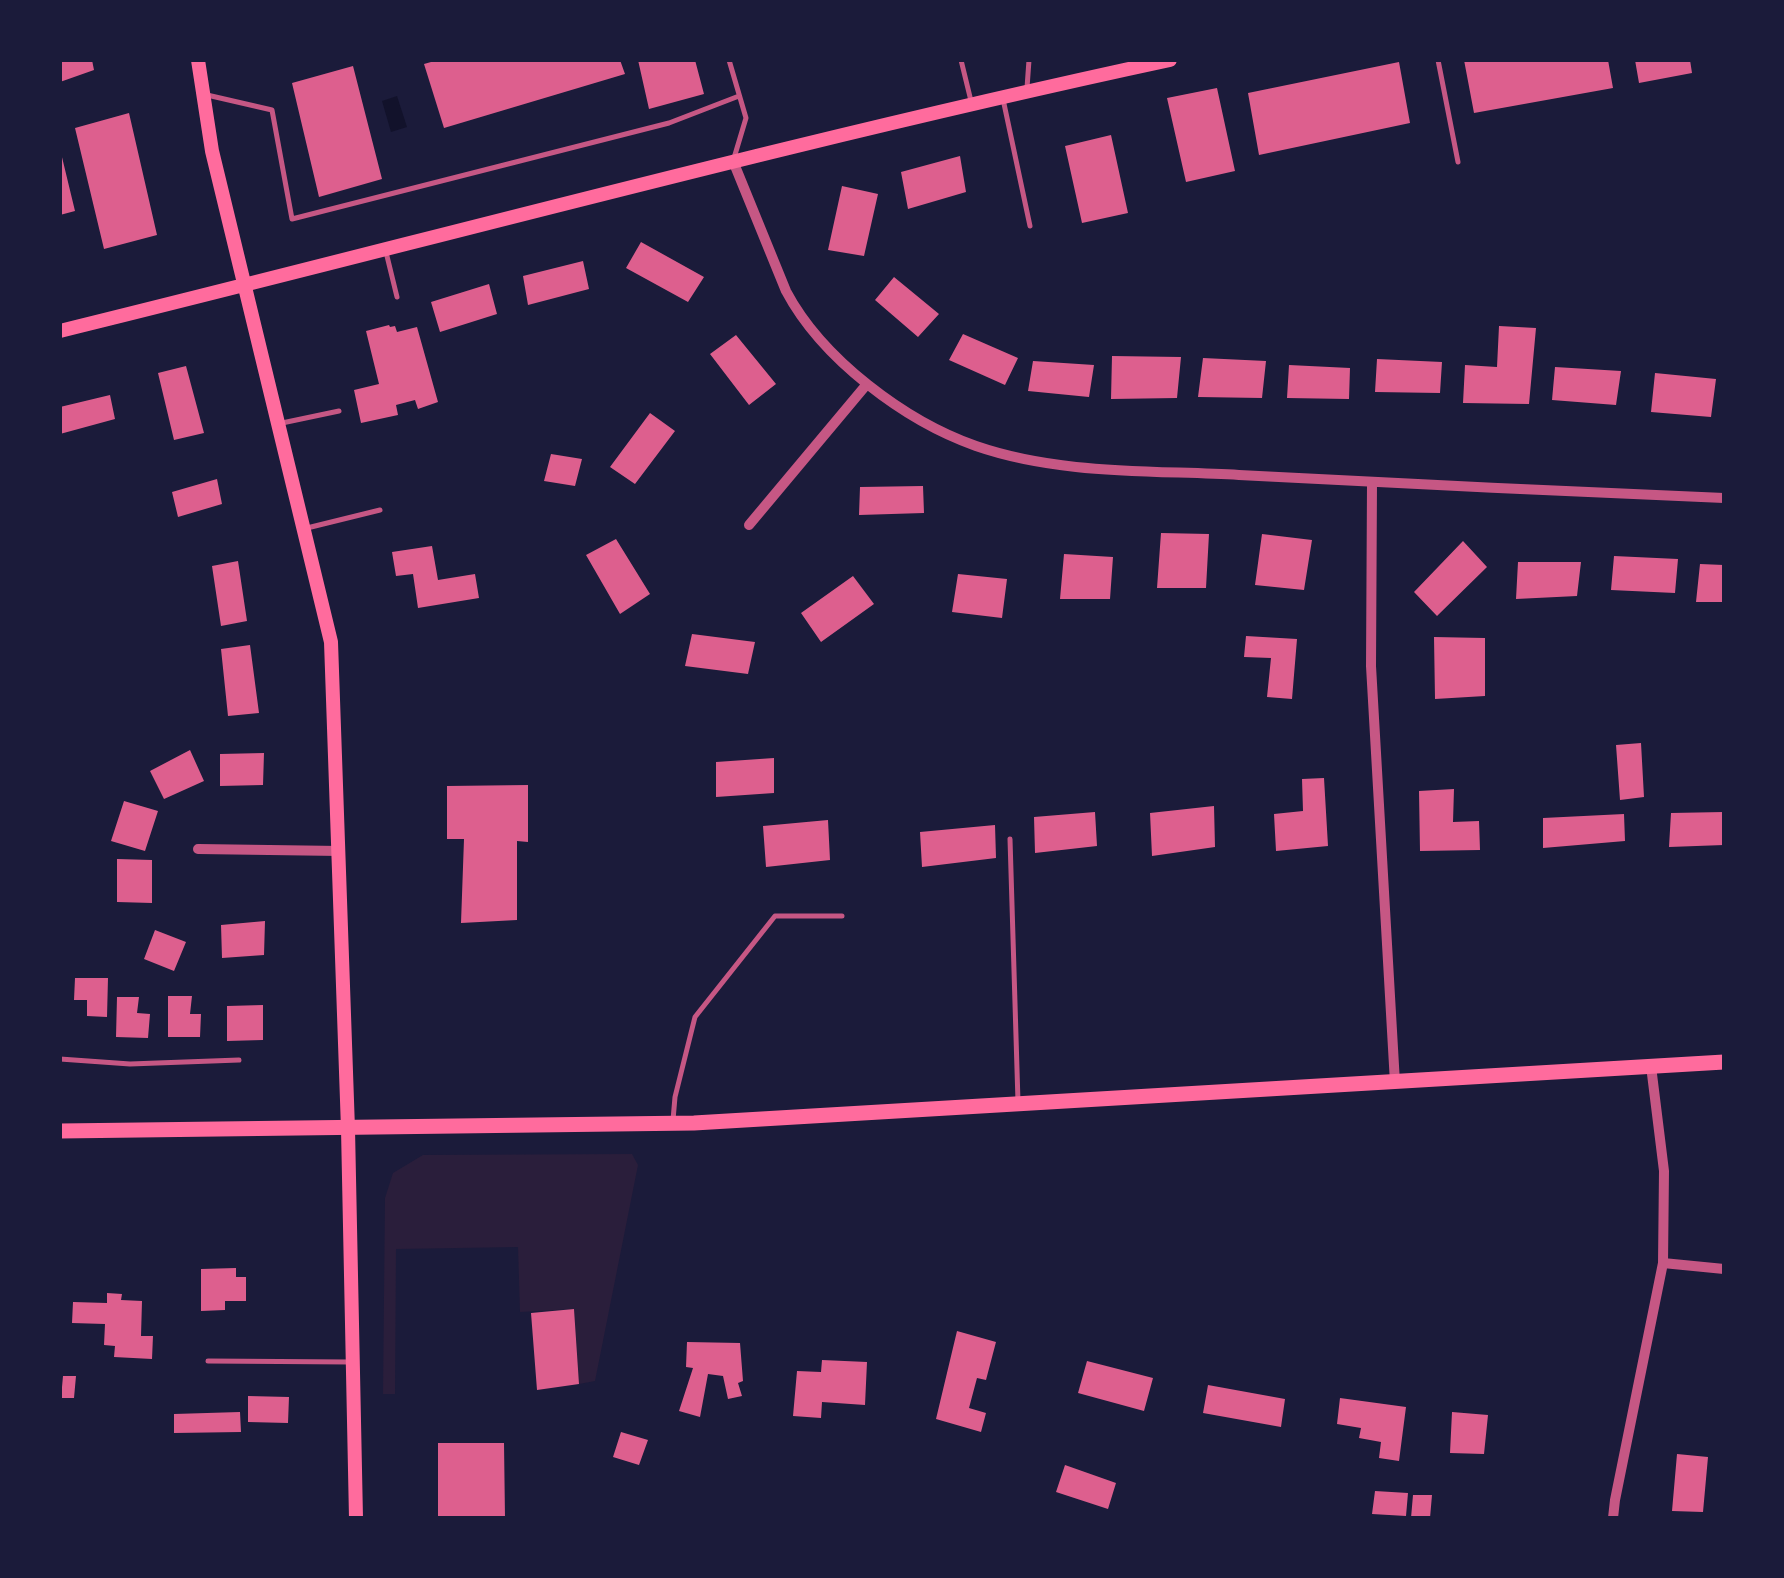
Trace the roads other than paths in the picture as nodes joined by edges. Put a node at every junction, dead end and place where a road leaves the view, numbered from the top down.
1 (198, 60) edge
2 (728, 60) edge
3 (962, 60) edge
4 (1029, 60) edge
5 (1170, 60) edge
6 (1438, 60) edge
7 (1098, 68) edge
8 (1026, 91) junction
9 (203, 94) junction
10 (739, 96) junction
11 (1003, 96) junction
12 (972, 103) junction
13 (733, 160) junction
14 (1458, 162) dead end
15 (1030, 226) dead end
16 (385, 250) junction
17 (246, 285) junction
18 (397, 297) dead end
19 (60, 331) edge
20 (867, 384) junction
21 (339, 411) dead end
22 (279, 424) junction
23 (1372, 483) junction
24 (1724, 498) edge
25 (380, 510) dead end
26 (749, 525) dead end
27 (304, 528) junction
28 (1010, 840) dead end
29 (198, 849) dead end
30 (340, 851) junction
31 (842, 916) dead end
32 (60, 1059) edge
33 (239, 1060) dead end
34 (1724, 1062) edge
35 (1651, 1066) junction
36 (1395, 1084) junction
37 (1018, 1105) junction
38 (673, 1124) junction
39 (348, 1129) junction
40 (60, 1132) edge
41 (1663, 1262) junction
42 (1724, 1269) edge
43 (208, 1361) dead end
44 (353, 1362) junction
45 (356, 1518) edge
46 (1613, 1518) edge

1 - 9 main road
2 - 10 lane
3 - 12 lane
4 - 8 lane
5 - 7 main road
6 - 14 lane
7 - 8 main road
8 - 11 main road
9 - 10 lane
9 - 17 main road
10 - 13 lane
11 - 12 main road
11 - 15 lane
12 - 13 main road
13 - 16 main road
13 - 20 street
16 - 17 main road
16 - 18 lane
17 - 19 main road
17 - 22 main road
20 - 23 street
20 - 26 street
21 - 22 lane
22 - 27 main road
23 - 24 street
23 - 36 street
25 - 27 lane
27 - 30 main road
28 - 37 lane
29 - 30 street
30 - 39 main road
31 - 38 lane
32 - 33 lane
34 - 35 main road
35 - 36 main road
35 - 41 street
36 - 37 main road
37 - 38 main road
38 - 39 main road
39 - 40 main road
39 - 44 main road
41 - 42 street
41 - 46 street
43 - 44 lane
44 - 45 main road

